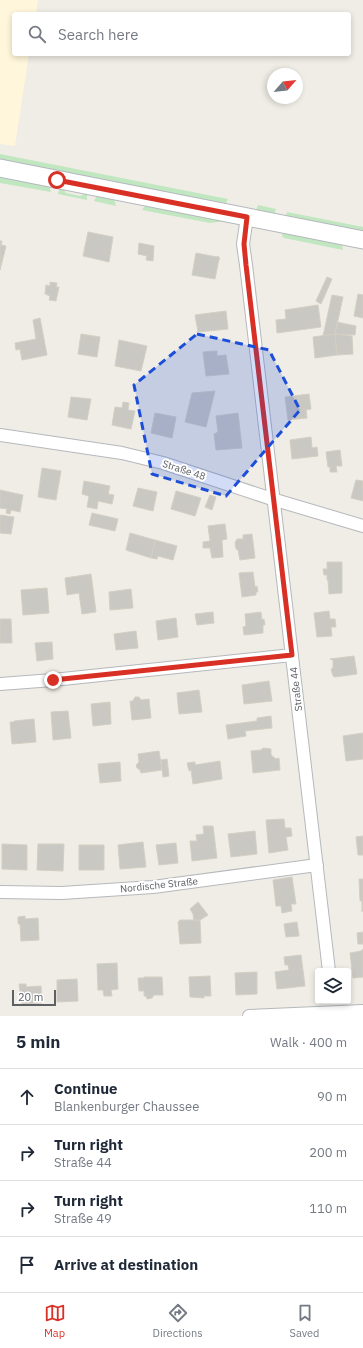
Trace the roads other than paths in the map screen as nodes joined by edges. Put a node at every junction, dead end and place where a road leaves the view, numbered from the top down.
1 (0, 168) edge
2 (247, 217) junction
3 (363, 240) edge
4 (0, 435) edge
5 (272, 498) junction
6 (363, 526) edge
7 (292, 655) junction
8 (0, 684) edge
9 (317, 865) junction
10 (0, 892) edge
11 (329, 968) edge
12 (333, 1010) edge
13 (363, 1011) edge
14 (248, 1016) edge

1 - 2 main road
2 - 3 main road
2 - 5 street, Straße 44
4 - 5 street, Straße 48
5 - 6 street, Straße 48
5 - 7 street, Straße 44
7 - 8 street
7 - 9 street, Straße 44
9 - 10 street, Nordische Straße
9 - 11 street, Straße 44
12 - 13 street
12 - 14 street

